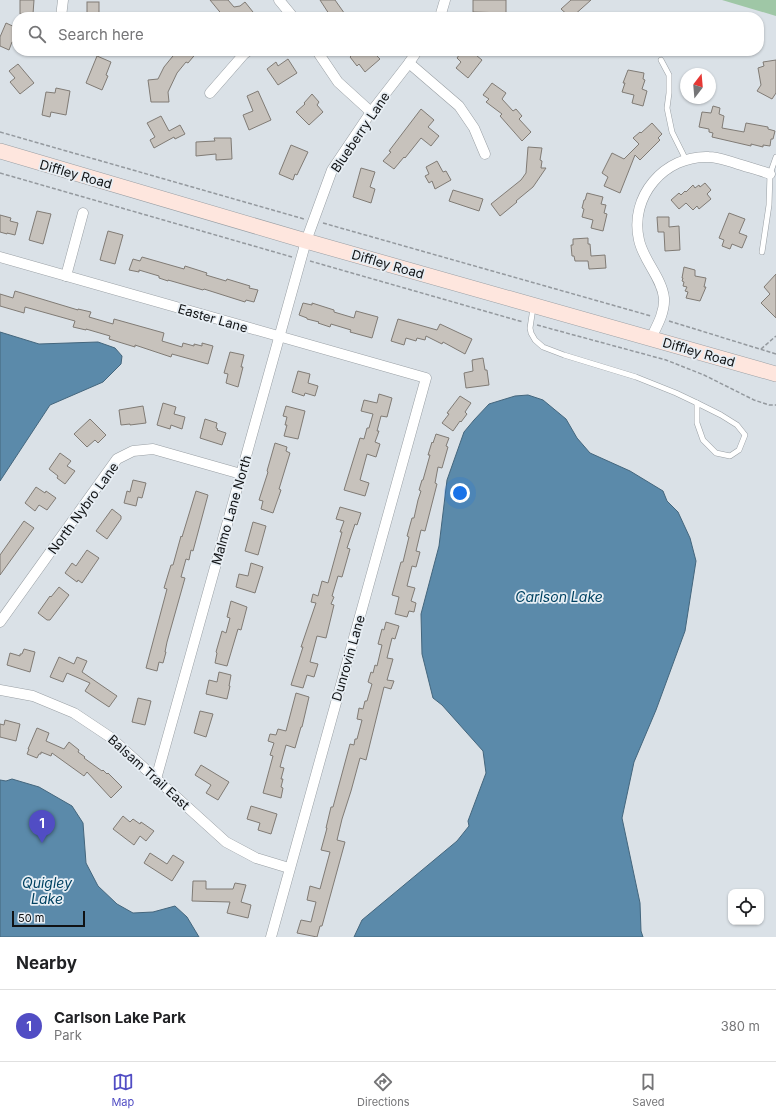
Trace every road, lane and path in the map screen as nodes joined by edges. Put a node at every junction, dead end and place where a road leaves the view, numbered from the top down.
1 (63, 0) edge
2 (279, 0) edge
3 (445, 0) edge
4 (62, 12) edge
5 (289, 12) edge
6 (441, 12) edge
7 (242, 56) edge
8 (320, 56) edge
9 (414, 56) edge
10 (661, 60) dead end
11 (409, 63) junction
12 (210, 93) dead end
13 (371, 112) junction
14 (0, 132) edge
15 (0, 151) edge
16 (485, 154) dead end
17 (776, 157) edge
18 (686, 160) junction
19 (0, 173) edge
20 (770, 174) junction
21 (83, 213) dead end
22 (313, 222) junction
23 (306, 241) junction
24 (762, 252) dead end
25 (0, 257) edge
26 (301, 259) junction
27 (66, 276) junction
28 (533, 305) junction
29 (660, 319) junction
30 (530, 323) junction
31 (279, 336) junction
32 (776, 336) edge
33 (651, 338) junction
34 (761, 349) junction
35 (776, 354) edge
36 (776, 374) edge
37 (426, 378) joint
38 (697, 404) junction
39 (776, 405) edge
40 (241, 474) junction
41 (0, 622) edge
42 (0, 690) edge
43 (156, 779) junction
44 (289, 868) junction
45 (270, 937) edge

1 - 4 street
2 - 5 street
3 - 6 street
7 - 12 street
8 - 13 street
9 - 11 street, Blueberry Lane
10 - 18 lane
11 - 13 street, Blueberry Lane
11 - 16 street
13 - 22 street, Blueberry Lane
14 - 22 path
15 - 23 main road, Diffley Road
17 - 20 lane
18 - 20 street
18 - 29 street
19 - 26 path
20 - 24 lane
21 - 27 street
22 - 23 street, Blueberry Lane
22 - 29 path
23 - 26 street, Malmo Lane North
23 - 28 main road, Diffley Road
25 - 27 street, Easter Lane
26 - 30 path
26 - 31 street, Malmo Lane North
27 - 31 street, Easter Lane
28 - 30 lane
28 - 33 main road, Diffley Road
29 - 33 street
29 - 34 path
30 - 38 lane
30 - 39 path
31 - 37 street, Easter Lane
31 - 40 street, Malmo Lane North
32 - 34 path
33 - 36 main road, Diffley Road
34 - 35 path
37 - 44 street, Dunrovin Lane
38 - 38 lane
40 - 41 street, North Nybro Lane
40 - 43 street, Malmo Lane North
42 - 43 street, Balsam Trail East
43 - 44 street, Balsam Trail East
44 - 45 street, Dunrovin Lane

